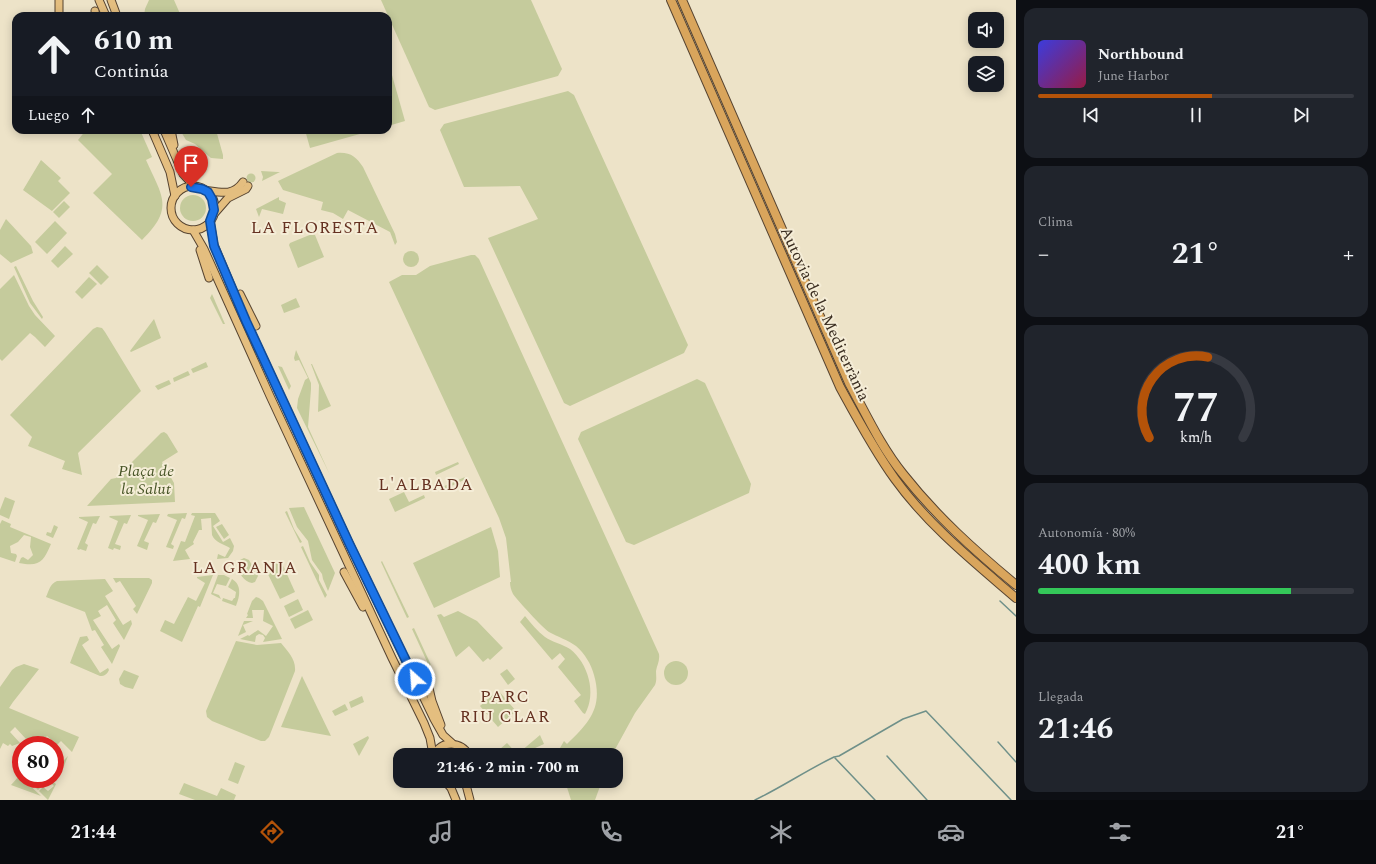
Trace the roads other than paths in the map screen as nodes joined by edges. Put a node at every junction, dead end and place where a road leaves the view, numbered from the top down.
1 (60, 0) edge
2 (99, 0) edge
3 (111, 0) edge
4 (671, 0) edge
5 (682, 0) edge
6 (58, 12) edge
7 (104, 12) edge
8 (116, 12) edge
9 (152, 134) edge
10 (166, 134) edge
11 (171, 134) edge
12 (176, 153) junction
13 (195, 187) junction
14 (204, 190) junction
15 (175, 196) junction
16 (212, 218) junction
17 (193, 230) junction
18 (204, 249) junction
19 (208, 278) dead end
20 (230, 280) junction
21 (256, 326) dead end
22 (344, 572) dead end
23 (1016, 585) edge
24 (1016, 598) edge
25 (392, 658) junction
26 (425, 671) dead end
27 (449, 741) junction
28 (432, 748) edge
29 (440, 748) edge
30 (463, 748) edge
31 (451, 788) edge
32 (467, 788) edge
33 (456, 800) edge
34 (470, 800) edge

1 - 6 highway
2 - 7 highway
3 - 8 highway
4 - 24 highway, Autovia de la Mediterrània
5 - 23 highway, Autovia de la Mediterrània
9 - 15 highway
10 - 12 highway
11 - 12 highway
12 - 13 highway
13 - 14 highway
13 - 15 highway
14 - 16 highway
14 - 16 highway
15 - 17 highway
16 - 17 highway
16 - 20 highway
17 - 18 highway
18 - 19 highway
18 - 25 highway
20 - 21 highway
20 - 27 highway
22 - 25 highway
25 - 28 highway
26 - 27 highway
27 - 29 highway
27 - 30 highway
31 - 33 highway
32 - 34 highway

